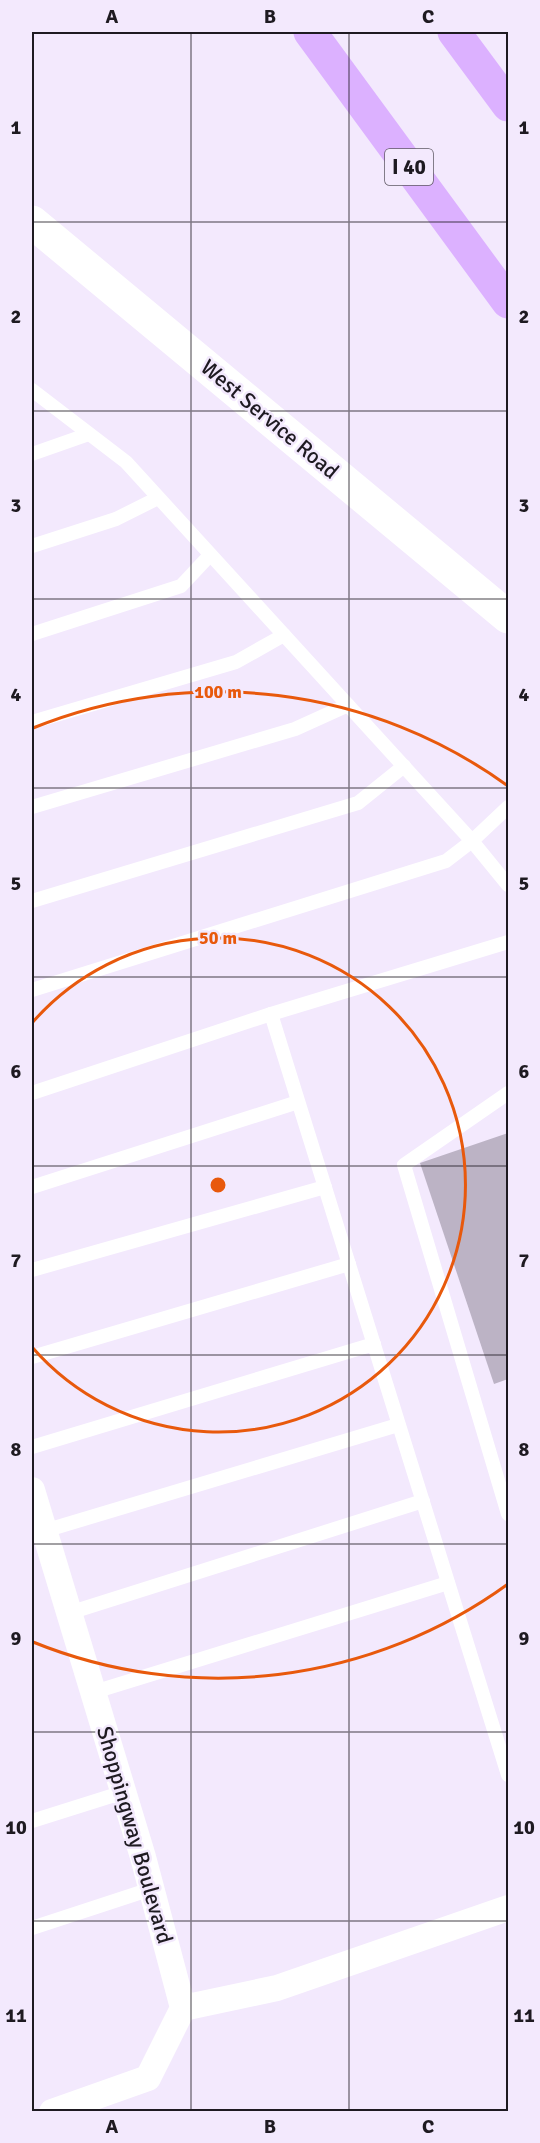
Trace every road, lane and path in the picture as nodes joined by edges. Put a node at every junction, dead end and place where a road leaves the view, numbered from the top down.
1 (310, 32) edge
2 (454, 32) edge
3 (508, 105) edge
4 (32, 222) edge
5 (508, 302) edge
6 (32, 390) edge
7 (89, 434) junction
8 (32, 454) edge
9 (158, 498) junction
10 (32, 546) edge
11 (210, 555) junction
12 (508, 617) edge
13 (32, 634) edge
14 (284, 635) junction
15 (348, 705) junction
16 (32, 722) edge
17 (404, 766) junction
18 (32, 807) edge
19 (508, 807) edge
20 (472, 841) junction
21 (508, 885) edge
22 (32, 901) edge
23 (508, 942) edge
24 (32, 990) edge
25 (271, 1014) junction
26 (32, 1093) edge
27 (508, 1093) edge
28 (298, 1102) junction
29 (32, 1187) edge
30 (325, 1187) junction
31 (349, 1264) junction
32 (32, 1270) edge
33 (374, 1344) junction
34 (32, 1357) edge
35 (398, 1425) junction
36 (32, 1447) edge
37 (32, 1491) edge
38 (423, 1501) junction
39 (508, 1514) edge
40 (44, 1531) junction
41 (448, 1583) junction
42 (69, 1613) junction
43 (94, 1692) junction
44 (508, 1775) edge
45 (124, 1792) junction
46 (32, 1821) edge
47 (151, 1889) junction
48 (508, 1908) edge
49 (32, 1928) edge
50 (183, 2008) junction
51 (52, 2112) edge

1 - 5 highway, I 40
2 - 3 highway
4 - 12 main road, West Service Road
6 - 7 lane
7 - 8 lane
7 - 9 lane
9 - 10 lane
9 - 11 lane
11 - 13 lane
11 - 14 lane
14 - 15 lane
14 - 16 lane
15 - 17 lane
15 - 18 lane
17 - 20 lane
17 - 22 lane
19 - 20 lane
20 - 21 lane
20 - 24 lane
23 - 25 lane
25 - 26 lane
25 - 28 lane
27 - 39 lane
28 - 29 lane
28 - 30 lane
30 - 31 lane
30 - 32 lane
31 - 33 lane
31 - 34 lane
33 - 35 lane
33 - 36 lane
35 - 38 lane
35 - 40 lane
37 - 40 street, Shoppingway Boulevard
38 - 41 lane
38 - 42 lane
40 - 42 street, Shoppingway Boulevard
41 - 43 lane
41 - 44 lane
42 - 43 street, Shoppingway Boulevard
43 - 45 street, Shoppingway Boulevard
45 - 46 lane
45 - 47 street, Shoppingway Boulevard
47 - 49 lane
47 - 50 street, Shoppingway Boulevard
48 - 50 street
50 - 51 street

